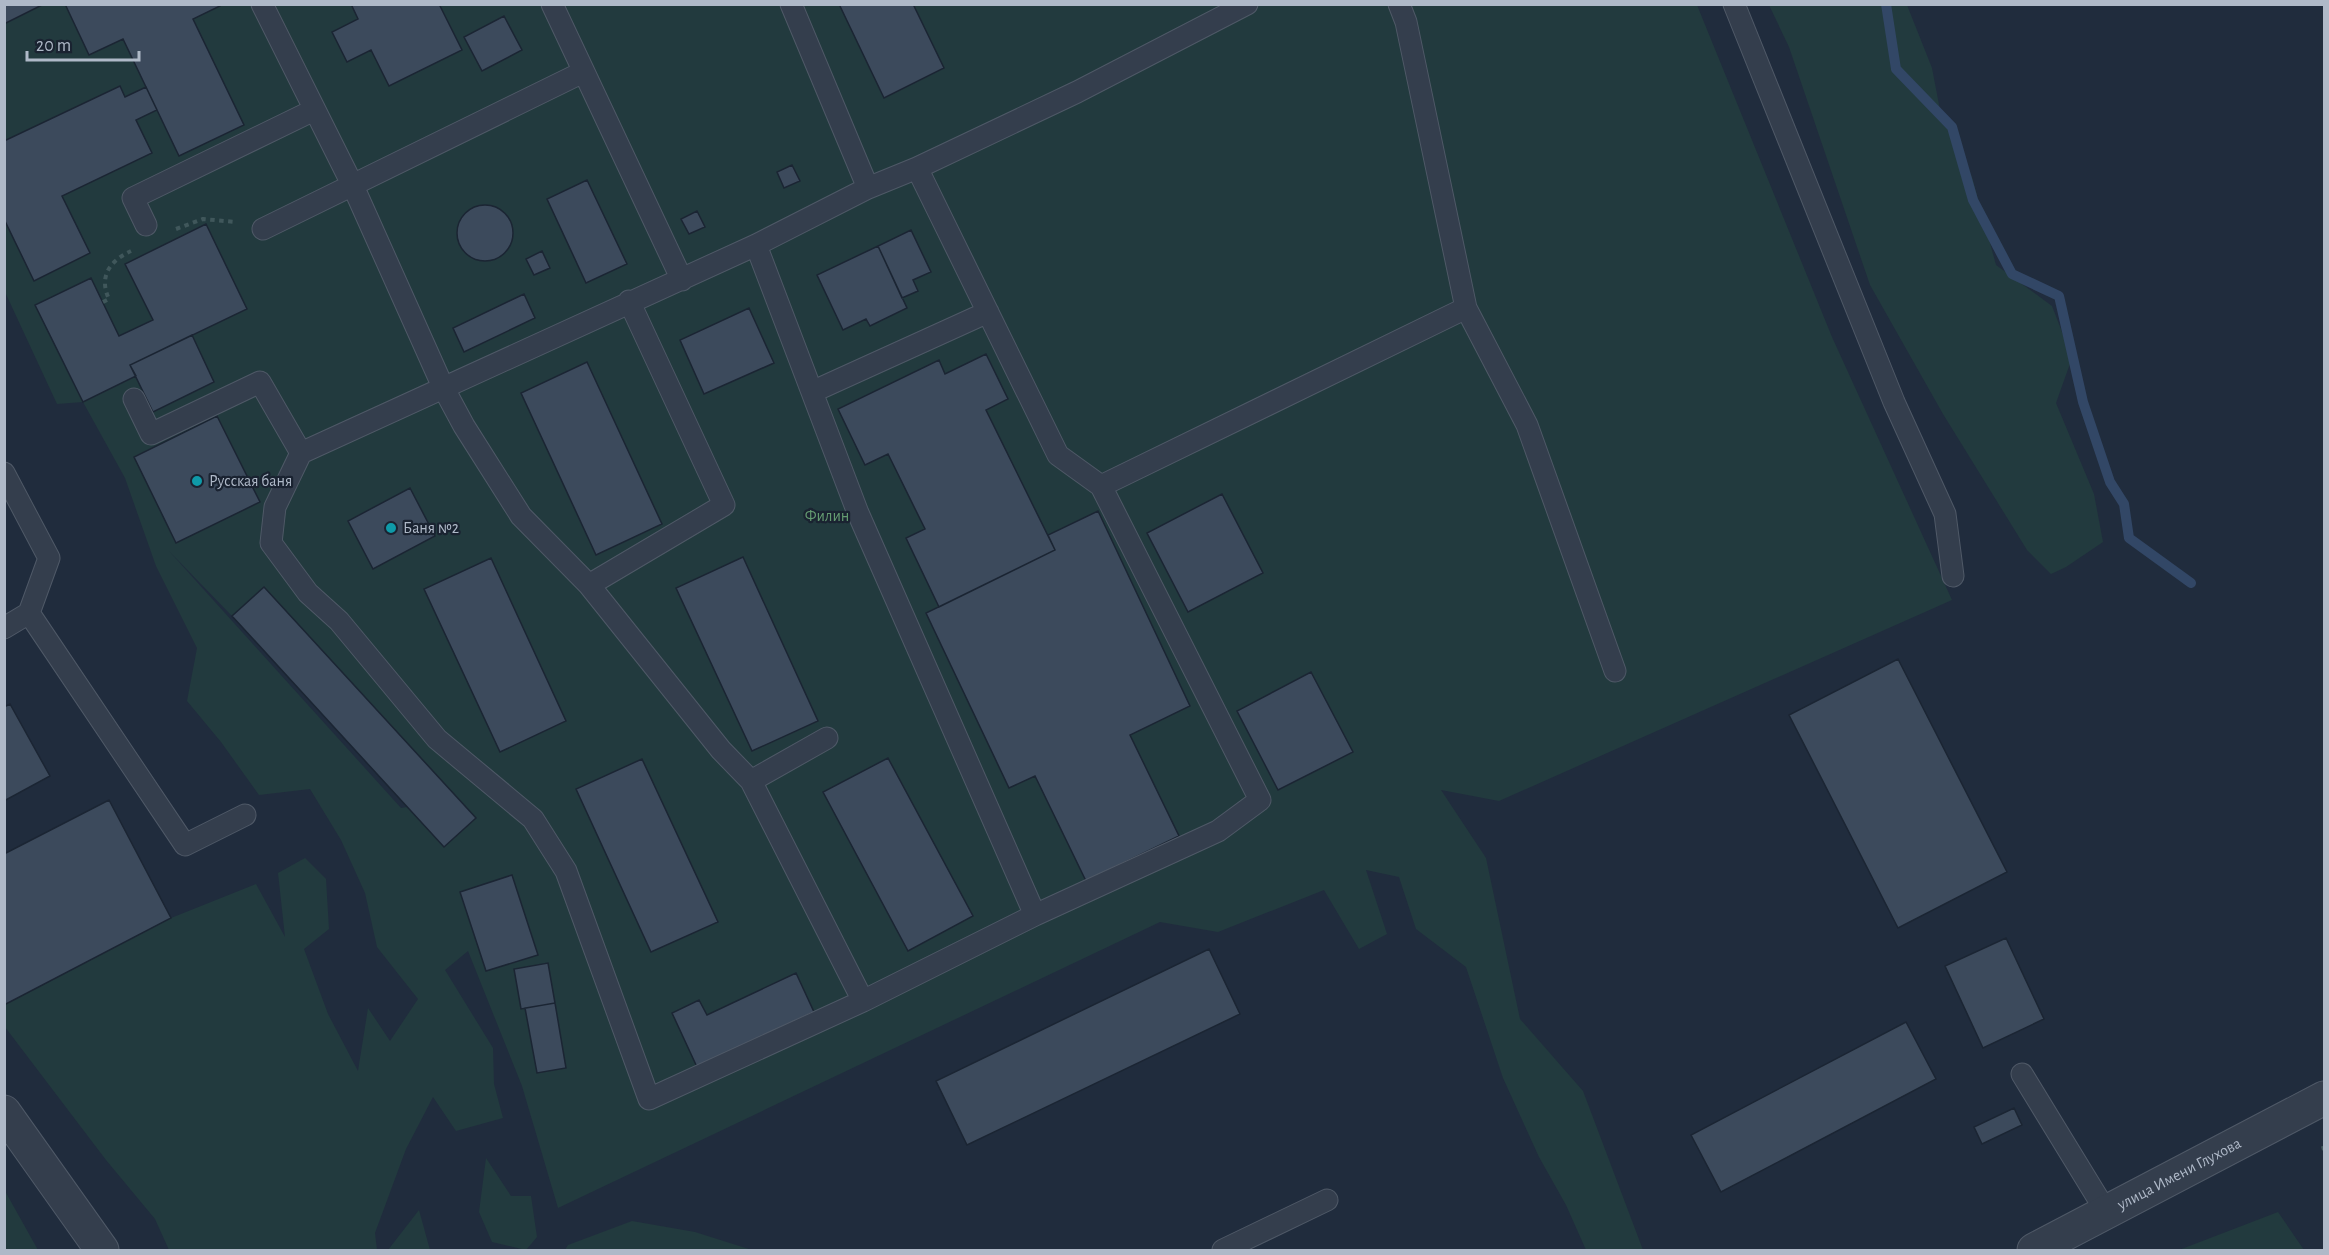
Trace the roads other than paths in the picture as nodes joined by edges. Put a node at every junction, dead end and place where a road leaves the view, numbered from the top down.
1 (262, 4) edge
2 (552, 4) edge
3 (791, 4) edge
4 (1247, 4) edge
5 (1399, 4) edge
6 (1734, 4) edge
7 (583, 72) junction
8 (314, 110) junction
9 (917, 168) junction
10 (352, 186) junction
11 (868, 188) junction
12 (146, 225) dead end
13 (263, 229) dead end
14 (756, 245) junction
15 (682, 280) junction
16 (629, 302) junction
17 (1466, 308) junction
18 (988, 312) junction
19 (443, 387) junction
20 (812, 392) junction
21 (134, 399) dead end
22 (301, 453) junction
23 (4, 473) edge
24 (1101, 486) junction
25 (1953, 576) dead end
26 (589, 585) junction
27 (29, 613) junction
28 (4, 628) edge
29 (1615, 671) dead end
30 (827, 738) dead end
31 (751, 781) junction
32 (245, 815) dead end
33 (1035, 915) junction
34 (862, 1000) junction
35 (2022, 1074) dead end
36 (2325, 1098) edge
37 (4, 1112) edge
38 (1327, 1200) dead end
39 (2107, 1213) junction
40 (102, 1251) edge
41 (1223, 1251) edge
42 (2034, 1251) edge

1 - 8 lane
2 - 7 lane
3 - 11 lane
4 - 9 lane
5 - 17 lane
6 - 25 lane
7 - 10 lane
7 - 15 lane
8 - 10 lane
8 - 12 lane
9 - 11 lane
9 - 18 lane
10 - 13 lane
10 - 19 lane
11 - 14 lane
14 - 15 lane
14 - 20 lane
15 - 16 lane
16 - 19 lane
16 - 26 lane
17 - 24 lane
17 - 29 lane
18 - 20 lane
18 - 24 lane
19 - 22 lane
19 - 26 lane
20 - 33 lane
21 - 22 lane
22 - 34 lane
23 - 27 lane
24 - 33 lane
26 - 31 lane
27 - 28 lane
27 - 32 lane
30 - 31 lane
31 - 34 lane
33 - 34 lane
35 - 39 lane
36 - 39 street, улица Имени Глухова
37 - 40 street
38 - 41 lane
39 - 42 street, улица Имени Глухова

